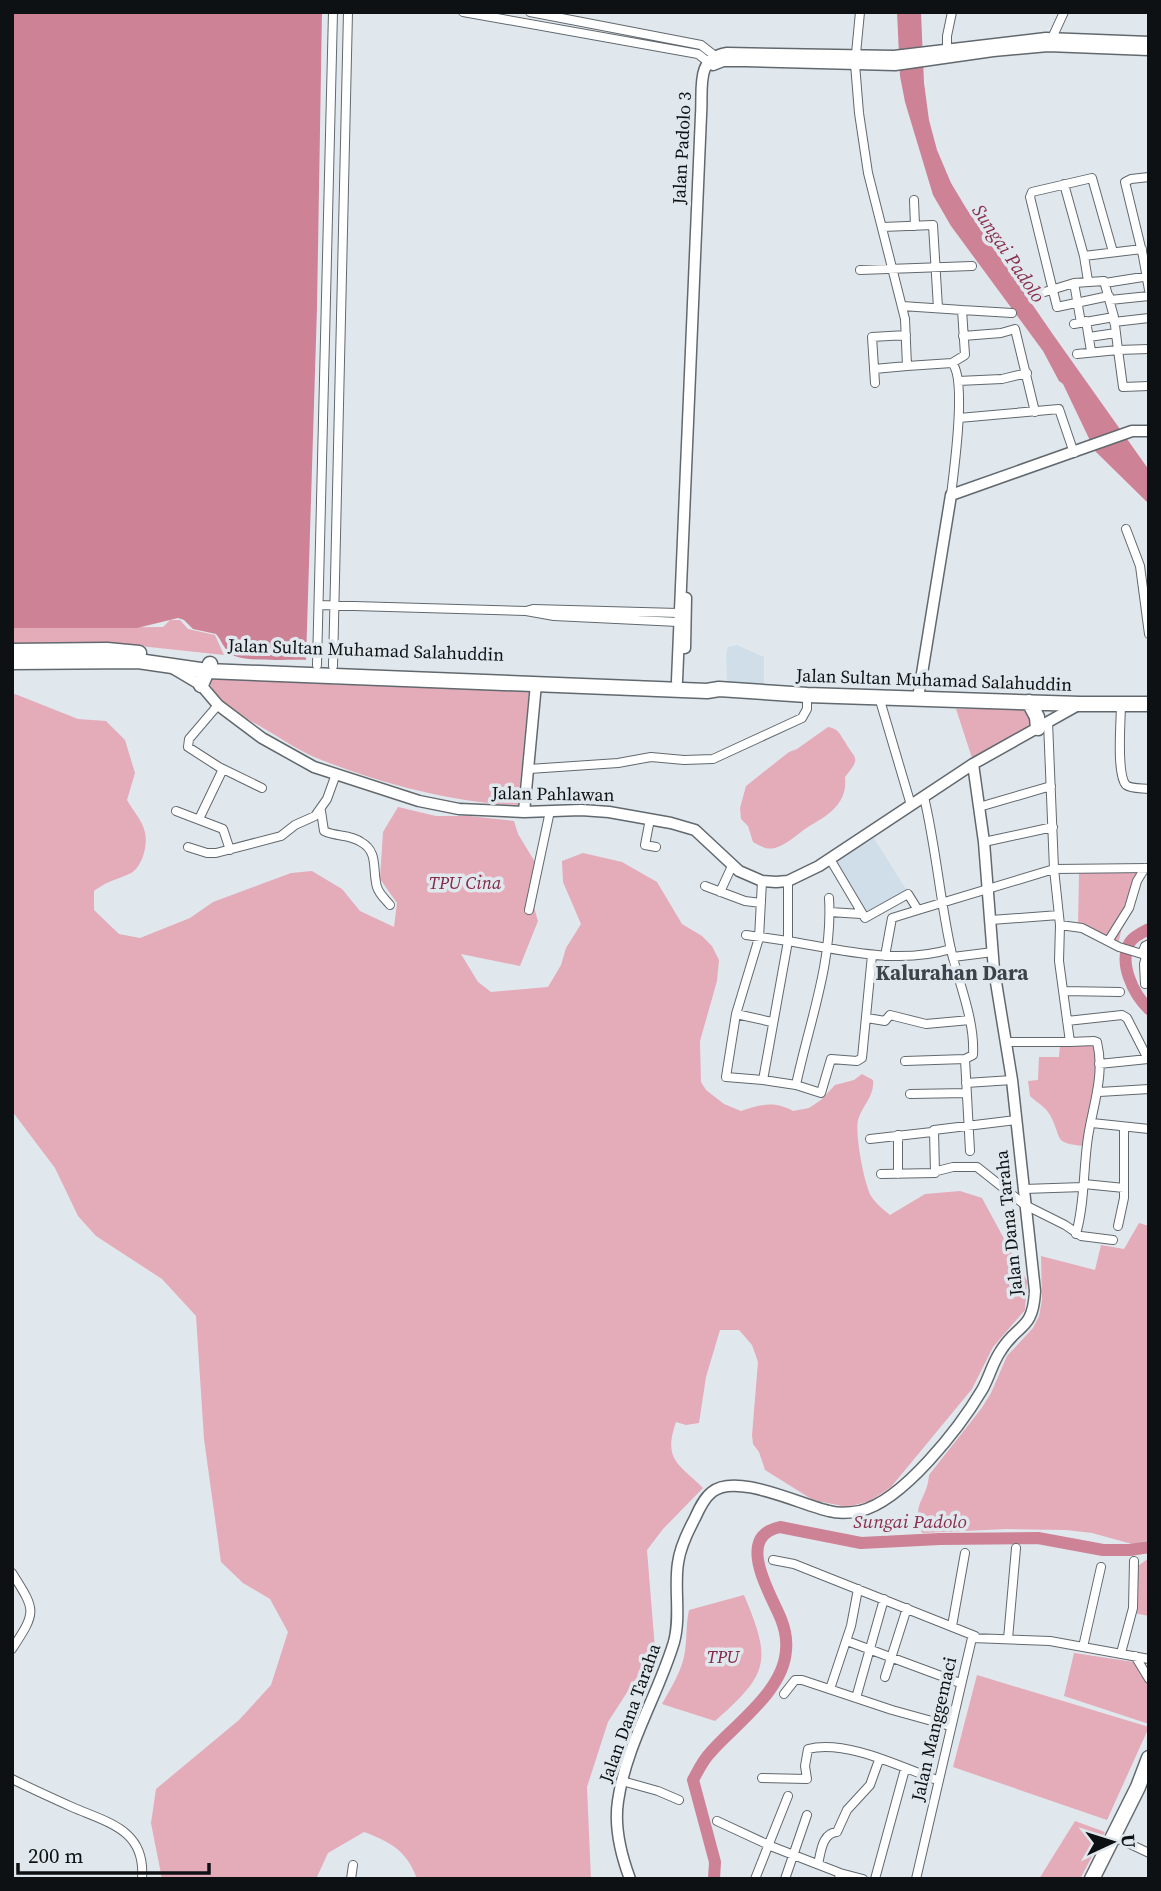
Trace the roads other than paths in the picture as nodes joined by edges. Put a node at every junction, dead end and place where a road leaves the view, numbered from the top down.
1 (333, 12) edge
2 (348, 12) edge
3 (463, 12) edge
4 (531, 12) edge
5 (860, 12) edge
6 (952, 12) edge
7 (1064, 12) edge
8 (529, 24) junction
9 (1052, 38) junction
10 (1149, 42) edge
11 (947, 50) junction
12 (1149, 50) edge
13 (746, 57) junction
14 (934, 57) junction
15 (711, 58) junction
16 (855, 60) junction
17 (704, 116) junction
18 (1149, 177) edge
19 (1064, 184) junction
20 (914, 200) dead end
21 (915, 226) junction
22 (882, 228) junction
23 (1142, 249) junction
24 (1113, 252) junction
25 (1084, 256) junction
26 (972, 266) dead end
27 (892, 267) junction
28 (935, 267) junction
29 (860, 270) dead end
30 (1148, 276) edge
31 (1088, 281) junction
32 (1074, 283) junction
33 (1105, 283) junction
34 (1053, 288) junction
35 (327, 290) junction
36 (1149, 290) edge
37 (341, 291) junction
38 (1038, 294) dead end
39 (1149, 296) edge
40 (1110, 298) junction
41 (1077, 303) junction
42 (902, 306) junction
43 (938, 308) junction
44 (962, 310) junction
45 (1012, 313) dead end
46 (1149, 318) edge
47 (1114, 319) junction
48 (1080, 323) junction
49 (1116, 333) junction
50 (906, 335) junction
51 (963, 336) junction
52 (1089, 337) junction
53 (1149, 349) edge
54 (1118, 350) junction
55 (1091, 351) junction
56 (1077, 355) dead end
57 (952, 363) junction
58 (907, 366) junction
59 (874, 369) junction
60 (1027, 373) junction
61 (958, 381) junction
62 (875, 383) dead end
63 (1149, 386) edge
64 (1035, 412) junction
65 (959, 418) junction
66 (1149, 431) edge
67 (1073, 453) junction
68 (951, 495) junction
69 (1126, 529) dead end
70 (684, 563) junction
71 (319, 604) junction
72 (334, 605) junction
73 (678, 617) junction
74 (1149, 634) edge
75 (12, 651) edge
76 (106, 656) junction
77 (12, 662) edge
78 (161, 664) junction
79 (317, 665) junction
80 (333, 666) junction
81 (208, 668) junction
82 (680, 681) junction
83 (536, 684) junction
84 (201, 685) junction
85 (719, 689) junction
86 (807, 695) junction
87 (879, 697) junction
88 (918, 698) junction
89 (1029, 702) junction
90 (1080, 704) junction
91 (1121, 704) junction
92 (1149, 704) edge
93 (218, 705) junction
94 (1043, 725) junction
95 (973, 764) junction
96 (223, 769) junction
97 (529, 769) junction
98 (336, 775) junction
99 (1051, 786) junction
100 (262, 788) dead end
101 (1149, 789) edge
102 (924, 797) junction
103 (911, 805) junction
104 (979, 807) junction
105 (176, 811) dead end
106 (321, 811) junction
107 (551, 811) junction
108 (524, 812) junction
109 (199, 819) junction
110 (650, 819) junction
111 (1053, 827) junction
112 (984, 842) junction
113 (188, 847) dead end
114 (656, 848) dead end
115 (230, 850) junction
116 (830, 859) junction
117 (732, 866) junction
118 (1147, 868) edge
119 (1054, 869) junction
120 (762, 881) junction
121 (788, 881) junction
122 (705, 886) dead end
123 (987, 890) junction
124 (720, 892) junction
125 (829, 898) dead end
126 (943, 902) junction
127 (761, 903) junction
128 (390, 905) dead end
129 (918, 909) junction
130 (530, 910) dead end
131 (830, 912) junction
132 (861, 914) junction
133 (1059, 915) junction
134 (991, 920) junction
135 (1060, 925) junction
136 (746, 935) dead end
137 (759, 938) junction
138 (1109, 940) junction
139 (788, 941) junction
140 (826, 947) junction
141 (993, 952) junction
142 (1146, 952) edge
143 (952, 953) junction
144 (873, 955) junction
145 (886, 956) junction
146 (1145, 984) dead end
147 (1063, 991) junction
148 (1119, 992) dead end
149 (736, 1014) junction
150 (867, 1018) junction
151 (970, 1020) junction
152 (1067, 1021) junction
153 (772, 1022) junction
154 (1006, 1042) junction
155 (1070, 1042) junction
156 (965, 1059) junction
157 (905, 1061) dead end
158 (1099, 1064) junction
159 (763, 1080) junction
160 (1012, 1080) junction
161 (966, 1083) junction
162 (796, 1085) junction
163 (1149, 1090) edge
164 (1099, 1092) junction
165 (967, 1093) junction
166 (910, 1094) dead end
167 (1016, 1120) junction
168 (1091, 1123) junction
169 (970, 1127) junction
170 (1124, 1127) junction
171 (1149, 1129) edge
172 (932, 1132) junction
173 (898, 1135) junction
174 (870, 1139) dead end
175 (970, 1151) dead end
176 (937, 1171) junction
177 (881, 1174) dead end
178 (898, 1174) junction
179 (1084, 1186) junction
180 (1124, 1188) junction
181 (1024, 1189) junction
182 (1025, 1205) junction
183 (1118, 1226) dead end
184 (1076, 1234) junction
185 (1113, 1240) dead end
186 (1016, 1549) dead end
187 (965, 1553) dead end
188 (773, 1560) dead end
189 (1134, 1560) dead end
190 (1101, 1567) dead end
191 (12, 1573) edge
192 (858, 1589) junction
193 (884, 1599) junction
194 (907, 1608) junction
195 (952, 1626) junction
196 (975, 1636) junction
197 (1008, 1639) junction
198 (847, 1641) junction
199 (1083, 1647) junction
200 (12, 1649) edge
201 (870, 1649) junction
202 (1121, 1653) junction
203 (892, 1656) junction
204 (1135, 1656) junction
205 (1149, 1658) edge
206 (886, 1677) dead end
207 (1149, 1679) edge
208 (960, 1684) junction
209 (830, 1689) junction
210 (784, 1694) dead end
211 (856, 1698) junction
212 (950, 1726) junction
213 (1149, 1758) edge
214 (879, 1760) junction
215 (905, 1769) junction
216 (762, 1778) dead end
217 (12, 1779) edge
218 (937, 1780) junction
219 (622, 1781) junction
220 (788, 1796) dead end
221 (679, 1800) dead end
222 (807, 1815) dead end
223 (717, 1821) dead end
224 (1115, 1837) junction
225 (770, 1845) junction
226 (1147, 1852) edge
227 (795, 1855) junction
228 (818, 1864) junction
229 (353, 1865) dead end
230 (839, 1876) edge
231 (142, 1879) edge
232 (351, 1879) edge
233 (630, 1879) edge
234 (755, 1879) edge
235 (785, 1879) edge
236 (863, 1879) edge
237 (875, 1879) edge
238 (916, 1879) edge
239 (1093, 1879) edge

1 - 35 street
2 - 37 street
3 - 8 street
4 - 8 street
4 - 15 street
5 - 16 street
6 - 11 street
7 - 9 street
8 - 15 street
9 - 10 street, Jalan Padolo 3
9 - 11 street, Jalan Padolo 3
11 - 14 street, Jalan Padolo 3
12 - 14 street, Jalan Padolo 3
13 - 15 street, Jalan Padolo 3
13 - 16 street, Jalan Padolo 3
13 - 17 street, Jalan Padolo 3
14 - 16 street, Jalan Padolo 3
15 - 17 street, Jalan Padolo 3
16 - 22 street
17 - 70 street, Jalan Padolo 3
18 - 23 street
19 - 24 street
19 - 25 street
19 - 34 street
20 - 21 street
21 - 22 street
21 - 28 street
22 - 27 street
23 - 24 street
23 - 30 street
24 - 25 street
25 - 31 street
26 - 28 street
27 - 28 street
27 - 29 street
27 - 42 street
28 - 43 street
30 - 33 street
30 - 36 street
31 - 32 street
31 - 33 street
32 - 34 street
32 - 41 street
33 - 40 street
34 - 38 street
34 - 41 street
35 - 37 street
35 - 71 street
37 - 72 street
39 - 40 street
40 - 41 street
40 - 47 street
41 - 48 street
42 - 43 street
42 - 50 street
43 - 44 street
44 - 45 street
44 - 51 street
46 - 47 street
47 - 48 street
47 - 49 street
48 - 52 street
49 - 52 street
49 - 54 street
50 - 58 street
50 - 59 street
51 - 57 street
51 - 60 street
52 - 55 street
53 - 54 street
54 - 55 street
54 - 63 street
55 - 56 street
57 - 58 street
57 - 61 street
58 - 59 street
59 - 62 street
60 - 61 street
60 - 64 street
61 - 65 street
64 - 65 street
64 - 67 street
65 - 68 street
66 - 67 street
67 - 68 street
68 - 88 street
69 - 74 street
70 - 73 street, Jalan Padolo 3
70 - 82 street, Jalan Padolo 3
71 - 72 street
71 - 79 street
72 - 73 street
72 - 80 street
73 - 82 street, Jalan Padolo 3
75 - 76 highway, Jalan Sultan Muhamad Salahuddin
76 - 77 highway, Jalan Sultan Muhamad Salahuddin
76 - 78 highway, Jalan Sultan Muhamad Salahuddin
76 - 81 highway, Jalan Sultan Muhamad Salahuddin
78 - 81 highway, Jalan Sultan Muhamad Salahuddin
78 - 84 street, Jalan Pahlawan
79 - 80 highway, Jalan Sultan Muhamad Salahuddin
79 - 81 highway, Jalan Sultan Muhamad Salahuddin
80 - 82 highway, Jalan Sultan Muhamad Salahuddin
81 - 83 highway, Jalan Sultan Muhamad Salahuddin
81 - 84 highway
82 - 85 highway, Jalan Sultan Muhamad Salahuddin
83 - 85 highway, Jalan Sultan Muhamad Salahuddin
83 - 97 street
84 - 93 street, Jalan Pahlawan
85 - 86 highway, Jalan Sultan Muhamad Salahuddin
86 - 87 highway, Jalan Sultan Muhamad Salahuddin
86 - 97 street
87 - 88 highway, Jalan Sultan Muhamad Salahuddin
87 - 103 street
88 - 89 highway, Jalan Sultan Muhamad Salahuddin
89 - 90 highway, Jalan Sultan Muhamad Salahuddin
89 - 94 highway
90 - 91 highway, Jalan Sultan Muhamad Salahuddin
90 - 94 street, Jalan Pahlawan
91 - 92 highway, Jalan Sultan Muhamad Salahuddin
91 - 101 street
93 - 96 street
93 - 98 street, Jalan Pahlawan
94 - 95 street, Jalan Pahlawan
94 - 99 street
95 - 102 street, Jalan Pahlawan
95 - 104 street, Jalan Dana Taraha
96 - 100 street
96 - 109 street
97 - 108 street
98 - 106 street
98 - 108 street, Jalan Pahlawan
99 - 104 street
99 - 111 street
102 - 103 street, Jalan Pahlawan
102 - 126 street
103 - 116 street, Jalan Pahlawan
104 - 112 street, Jalan Dana Taraha
105 - 109 street
106 - 115 street
106 - 128 street
107 - 108 street, Jalan Pahlawan
107 - 110 street, Jalan Pahlawan
107 - 130 street
109 - 115 street
110 - 114 street
110 - 117 street, Jalan Pahlawan
111 - 112 street
111 - 119 street
112 - 123 street, Jalan Dana Taraha
113 - 115 street
116 - 121 street, Jalan Pahlawan
116 - 132 street
117 - 120 street, Jalan Pahlawan
117 - 124 street
118 - 119 street
118 - 138 street
119 - 123 street
119 - 133 street
120 - 121 street, Jalan Pahlawan
120 - 127 street
121 - 139 street
122 - 124 street
123 - 126 street
123 - 134 street, Jalan Dana Taraha
124 - 127 street
125 - 131 street
126 - 129 street
126 - 143 street
127 - 137 street
129 - 132 street
129 - 145 street
131 - 132 street
131 - 140 street
133 - 134 street
133 - 135 street
134 - 141 street, Jalan Dana Taraha
135 - 138 street
135 - 147 street
136 - 137 street
137 - 139 street
137 - 149 street
138 - 142 street
139 - 140 street
139 - 153 street
140 - 144 street
140 - 162 street
141 - 143 street
141 - 154 street, Jalan Dana Taraha
142 - 146 street
143 - 145 street
143 - 151 street
144 - 145 street
144 - 150 street
147 - 148 street
147 - 152 street
149 - 153 street
149 - 159 street
150 - 151 street
150 - 162 street
151 - 156 street
152 - 155 street
152 - 158 street
153 - 159 street
154 - 155 street
154 - 160 street, Jalan Dana Taraha
155 - 158 street
156 - 157 street
156 - 161 street
158 - 164 street
159 - 162 street
160 - 161 street
160 - 167 street, Jalan Dana Taraha
161 - 165 street
163 - 164 street
164 - 168 street
165 - 166 street
165 - 169 street
167 - 169 street
167 - 181 street, Jalan Dana Taraha
168 - 170 street
168 - 179 street
169 - 172 street
169 - 175 street
170 - 171 street
170 - 180 street
172 - 173 street
172 - 176 street
173 - 174 street
173 - 178 street
176 - 178 street
176 - 182 street
177 - 178 street
179 - 180 street
179 - 181 street
179 - 184 street
180 - 183 street
181 - 182 street, Jalan Dana Taraha
182 - 184 street
182 - 219 street, Jalan Dana Taraha
184 - 185 street
186 - 197 street
187 - 195 street
188 - 192 street
189 - 202 street
190 - 199 street
191 - 200 street
192 - 193 street
192 - 198 street
193 - 194 street
193 - 201 street
194 - 195 street
194 - 203 street
195 - 196 street
196 - 197 street
196 - 208 street, Jalan Manggemaci
197 - 199 street
198 - 201 street
198 - 209 street
199 - 202 street
201 - 203 street
201 - 211 street
202 - 204 street
203 - 206 street
203 - 208 street
204 - 205 street
204 - 207 street
208 - 212 street, Jalan Manggemaci
209 - 210 street
209 - 211 street
211 - 212 street
212 - 218 street, Jalan Manggemaci
213 - 224 highway
214 - 215 street
214 - 216 street
214 - 228 street
215 - 218 street
215 - 237 street
217 - 231 street
218 - 238 street, Jalan Manggemaci
219 - 221 street
219 - 233 street, Jalan Dana Taraha
220 - 225 street
222 - 227 street
223 - 225 street
224 - 226 street
224 - 239 highway
225 - 227 street
225 - 234 street
227 - 228 street
227 - 235 street
228 - 230 street
229 - 232 street
230 - 236 street

